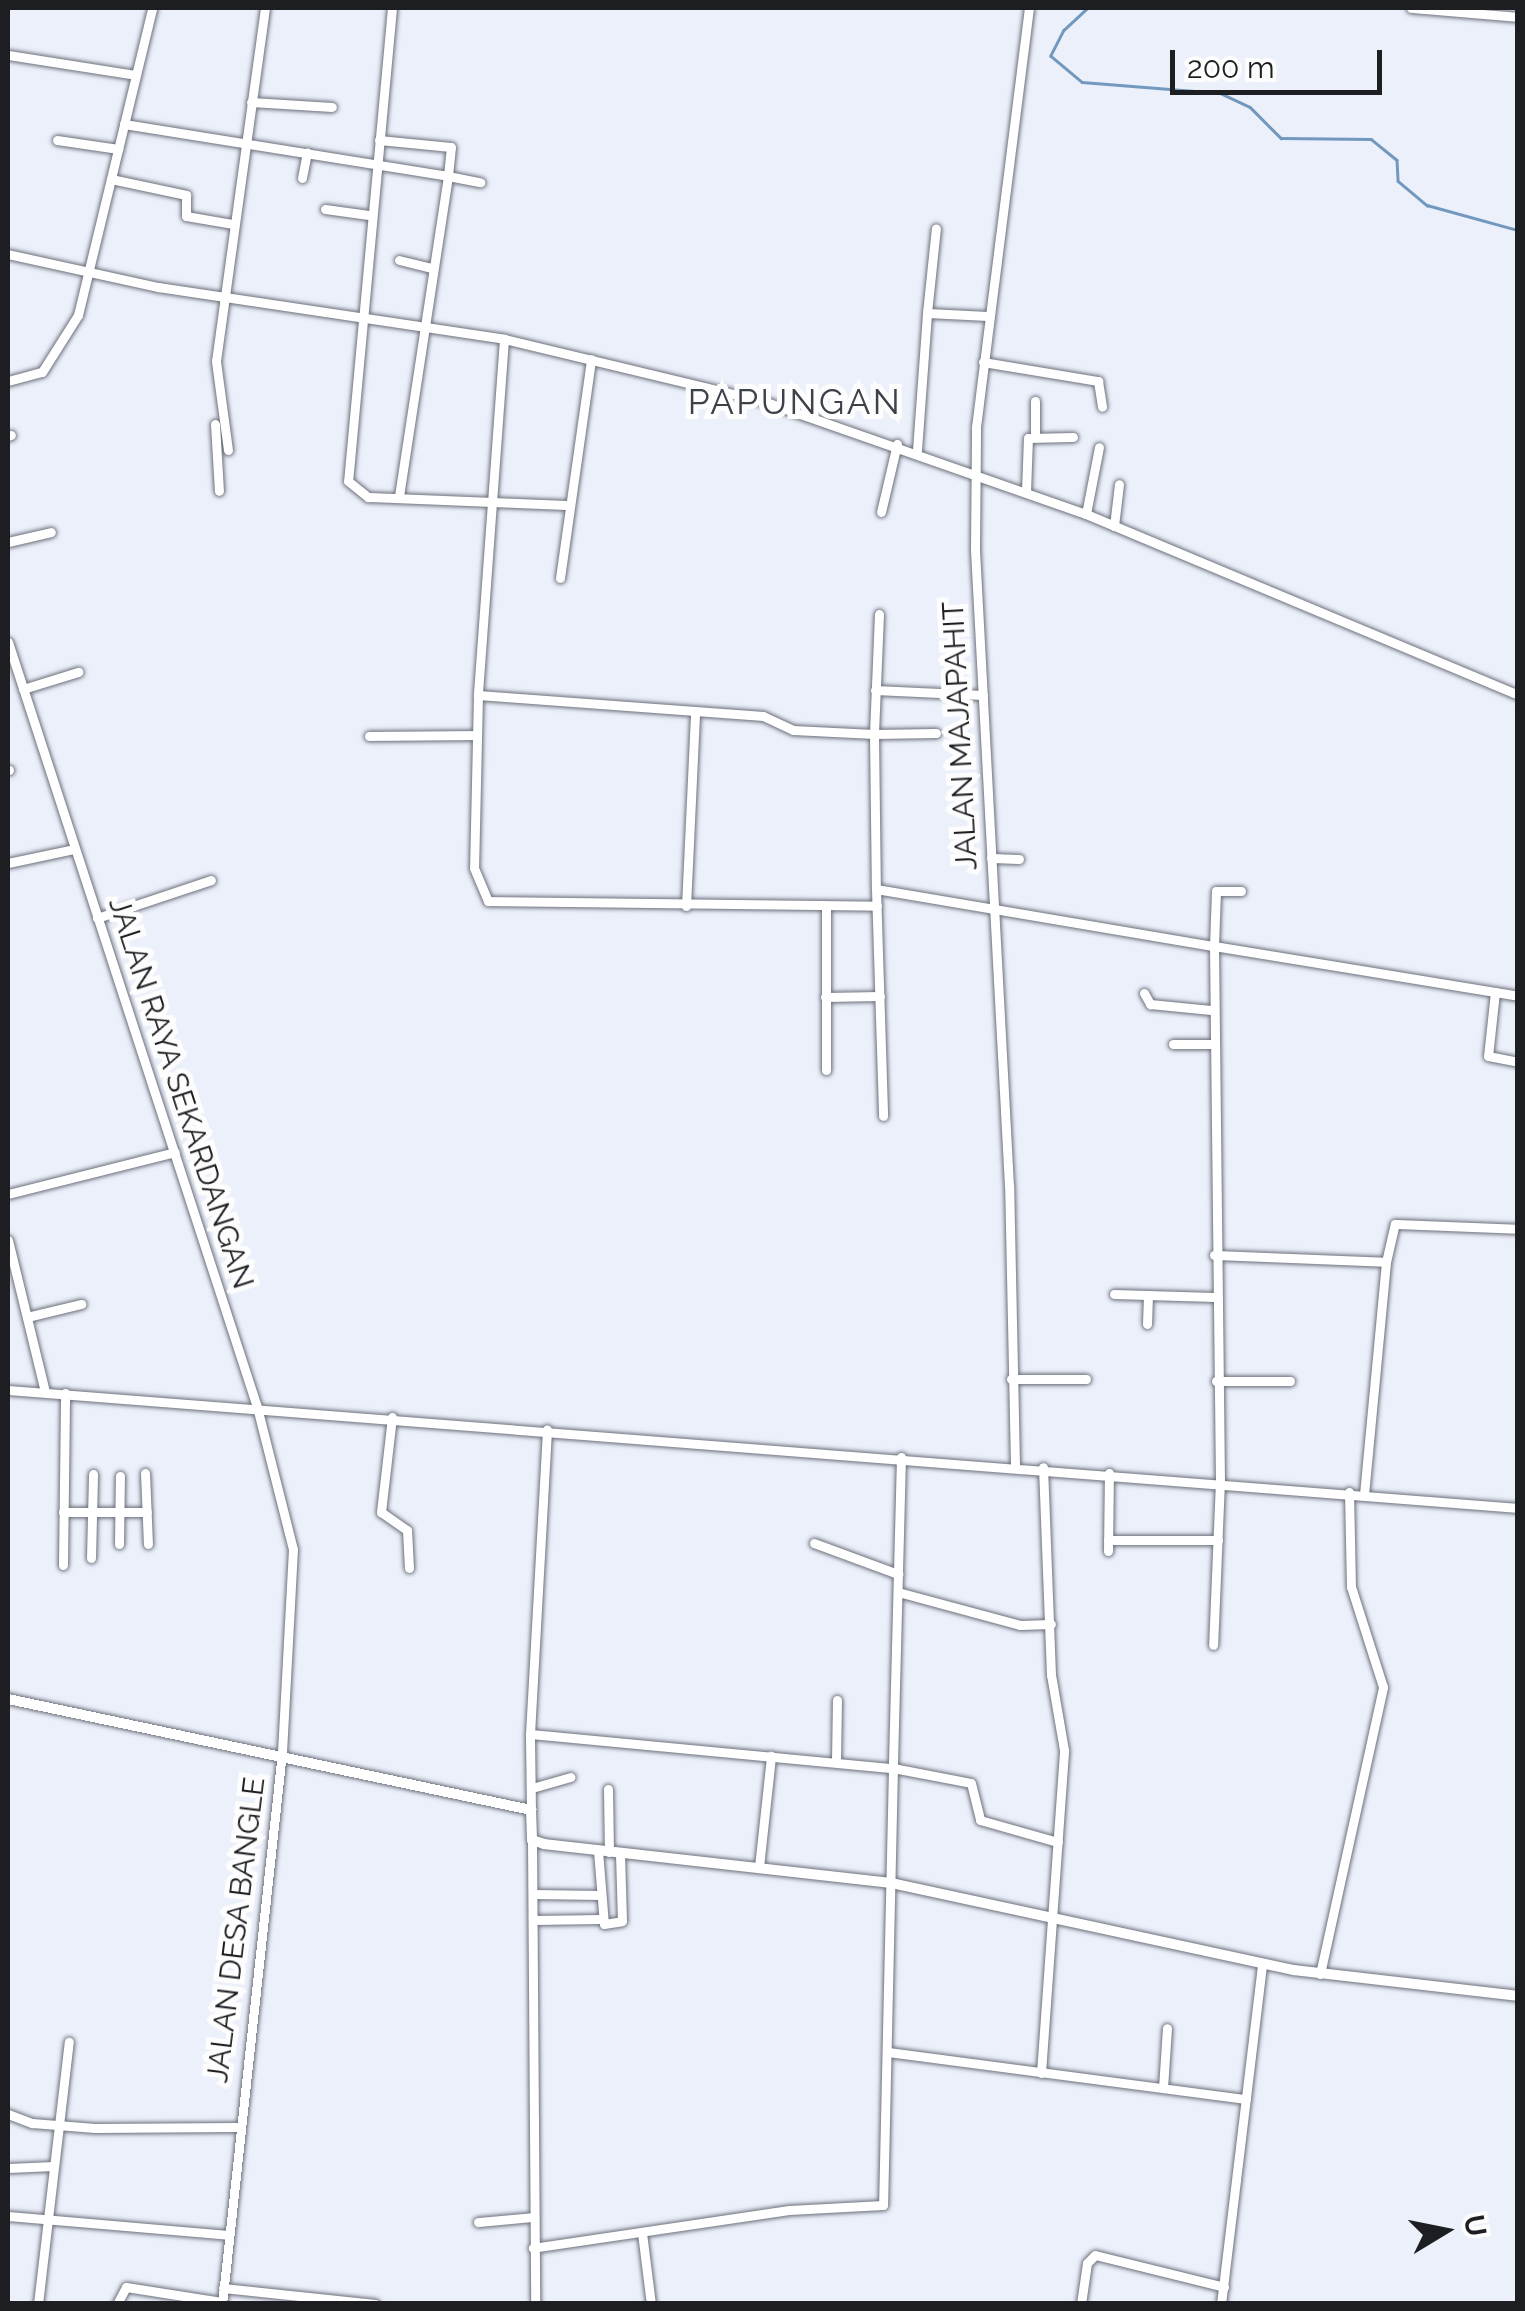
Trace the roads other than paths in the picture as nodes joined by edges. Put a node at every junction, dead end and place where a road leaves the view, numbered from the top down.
1 (152, 8) edge
2 (265, 8) edge
3 (392, 8) edge
4 (1030, 8) edge
5 (1411, 8) edge
6 (1518, 17) edge
7 (8, 56) edge
8 (135, 76) junction
9 (251, 102) junction
10 (332, 108) dead end
11 (124, 124) junction
12 (57, 140) dead end
13 (379, 140) junction
14 (246, 141) junction
15 (118, 149) junction
16 (306, 152) junction
17 (376, 164) junction
18 (448, 176) junction
19 (302, 178) dead end
20 (111, 179) junction
21 (480, 182) dead end
22 (324, 209) dead end
23 (369, 216) junction
24 (233, 224) junction
25 (936, 228) dead end
26 (8, 254) edge
27 (399, 260) dead end
28 (431, 268) junction
29 (89, 274) junction
30 (223, 294) junction
31 (927, 313) junction
32 (363, 316) junction
33 (988, 316) junction
34 (424, 325) junction
35 (504, 338) junction
36 (591, 359) junction
37 (983, 362) junction
38 (8, 381) edge
39 (1035, 401) dead end
40 (1102, 406) dead end
41 (215, 424) dead end
42 (1035, 436) junction
43 (1073, 437) dead end
44 (897, 444) junction
45 (1099, 447) dead end
46 (228, 450) dead end
47 (917, 450) junction
48 (976, 471) junction
49 (1120, 484) dead end
50 (219, 491) dead end
51 (1026, 492) junction
52 (399, 498) junction
53 (492, 499) junction
54 (568, 505) junction
55 (880, 512) dead end
56 (1086, 514) junction
57 (1114, 526) junction
58 (51, 532) dead end
59 (8, 542) edge
60 (560, 578) dead end
61 (879, 614) dead end
62 (8, 642) edge
63 (78, 672) dead end
64 (23, 689) junction
65 (875, 690) junction
66 (983, 694) junction
67 (478, 695) junction
68 (1518, 695) edge
69 (694, 712) junction
70 (936, 733) dead end
71 (874, 734) junction
72 (477, 735) junction
73 (370, 736) dead end
74 (74, 849) junction
75 (991, 858) junction
76 (1019, 859) dead end
77 (8, 863) edge
78 (211, 880) dead end
79 (876, 889) junction
80 (1242, 891) dead end
81 (686, 906) junction
82 (826, 906) junction
83 (877, 906) junction
84 (993, 906) junction
85 (97, 918) junction
86 (1214, 946) junction
87 (1144, 992) dead end
88 (1495, 992) junction
89 (880, 996) junction
90 (1518, 996) edge
91 (825, 997) junction
92 (1211, 1010) junction
93 (1173, 1044) dead end
94 (1212, 1044) junction
95 (1518, 1062) edge
96 (826, 1070) dead end
97 (883, 1116) dead end
98 (175, 1152) junction
99 (8, 1194) edge
100 (1518, 1229) edge
101 (8, 1240) edge
102 (1214, 1255) junction
103 (1386, 1262) junction
104 (11, 1272) edge
105 (1114, 1294) dead end
106 (1148, 1295) junction
107 (1214, 1297) junction
108 (81, 1304) dead end
109 (27, 1318) junction
110 (1147, 1324) dead end
111 (1086, 1379) dead end
112 (1010, 1380) junction
113 (1216, 1381) junction
114 (1290, 1382) dead end
115 (8, 1390) edge
116 (45, 1392) junction
117 (66, 1393) junction
118 (256, 1407) junction
119 (392, 1418) junction
120 (548, 1429) junction
121 (901, 1457) junction
122 (1015, 1465) junction
123 (1042, 1467) junction
124 (145, 1473) dead end
125 (1109, 1473) junction
126 (92, 1474) dead end
127 (120, 1476) dead end
128 (1220, 1481) junction
129 (1349, 1492) junction
130 (1364, 1494) junction
131 (1518, 1508) edge
132 (63, 1512) junction
133 (92, 1512) junction
134 (120, 1512) junction
135 (146, 1512) junction
136 (1108, 1540) junction
137 (1218, 1540) junction
138 (814, 1543) dead end
139 (119, 1544) dead end
140 (148, 1544) dead end
141 (1108, 1551) dead end
142 (92, 1558) dead end
143 (294, 1562) joint
144 (64, 1565) dead end
145 (409, 1568) dead end
146 (898, 1574) junction
147 (898, 1592) junction
148 (1051, 1624) junction
149 (1213, 1645) dead end
150 (8, 1699) edge
151 (837, 1700) dead end
152 (530, 1734) junction
153 (282, 1752) junction
154 (771, 1756) junction
155 (836, 1762) junction
156 (893, 1768) junction
157 (570, 1777) dead end
158 (532, 1788) junction
159 (608, 1790) dead end
160 (531, 1810) junction
161 (532, 1840) junction
162 (1058, 1842) junction
163 (609, 1852) junction
164 (760, 1867) junction
165 (891, 1883) junction
166 (534, 1894) junction
167 (601, 1895) junction
168 (1051, 1915) junction
169 (601, 1919) junction
170 (534, 1920) junction
171 (1262, 1964) junction
172 (1320, 1974) junction
173 (1518, 1996) edge
174 (1167, 2028) dead end
175 (69, 2042) dead end
176 (888, 2052) junction
177 (1041, 2073) junction
178 (1162, 2088) junction
179 (1246, 2098) junction
180 (8, 2114) edge
181 (60, 2124) junction
182 (238, 2127) junction
183 (54, 2166) junction
184 (8, 2168) edge
185 (8, 2216) edge
186 (533, 2217) junction
187 (48, 2220) junction
188 (478, 2222) dead end
189 (642, 2233) junction
190 (228, 2235) junction
191 (534, 2248) junction
192 (1224, 2287) junction
193 (223, 2288) junction
194 (222, 2303) edge
195 (1224, 2303) edge
196 (38, 2304) edge
197 (117, 2304) edge
198 (374, 2304) edge
199 (535, 2304) edge
200 (651, 2304) edge
201 (1080, 2304) edge

1 - 8 street
2 - 9 street
3 - 13 street
4 - 33 street, JALAN MAJAPAHIT
5 - 6 street
7 - 8 street
8 - 11 street
9 - 10 street
9 - 14 street
11 - 14 street
11 - 15 street
12 - 15 street
13 - 17 street
13 - 18 street
14 - 16 street
14 - 24 street
15 - 20 street
16 - 17 street
16 - 19 street
17 - 18 street
17 - 23 street
18 - 21 street
18 - 28 street
20 - 24 street
20 - 29 street
22 - 23 street
23 - 32 street
24 - 30 street
25 - 31 street
26 - 29 street
27 - 28 street
28 - 34 street
29 - 30 street
29 - 38 street
30 - 32 street
30 - 46 street
31 - 33 street
31 - 47 street
32 - 34 street
32 - 52 street
33 - 37 street, JALAN MAJAPAHIT
34 - 35 street
34 - 52 street
35 - 36 street
35 - 53 street
36 - 44 street
36 - 54 street
37 - 40 street
37 - 48 street, JALAN MAJAPAHIT
39 - 42 street
41 - 50 street
42 - 43 street
42 - 51 street
44 - 47 street
44 - 55 street
45 - 56 street
47 - 48 street
48 - 51 street
48 - 66 street, JALAN MAJAPAHIT
49 - 57 street
51 - 56 street
52 - 53 street
53 - 54 street
53 - 67 street
54 - 60 street
56 - 57 street
57 - 68 street
58 - 59 street
61 - 65 street
62 - 64 street, JALAN RAYA SEKARDANGAN
63 - 64 street
64 - 74 street, JALAN RAYA SEKARDANGAN
65 - 66 street
65 - 71 street
66 - 75 street, JALAN MAJAPAHIT
67 - 69 street
67 - 72 street
69 - 71 street
69 - 81 street
70 - 71 street
71 - 79 street
72 - 73 street
72 - 81 street
74 - 77 street
74 - 85 street, JALAN RAYA SEKARDANGAN
75 - 76 street
75 - 84 street, JALAN MAJAPAHIT
78 - 85 street
79 - 83 street
79 - 84 street
80 - 86 street
81 - 82 street
82 - 83 street
82 - 91 street
83 - 89 street
84 - 86 street
84 - 112 street, JALAN MAJAPAHIT
85 - 98 street, JALAN RAYA SEKARDANGAN
86 - 88 street
86 - 92 street
87 - 92 street
88 - 90 street
88 - 95 street
89 - 91 street
89 - 97 street
91 - 96 street
92 - 94 street
93 - 94 street
94 - 102 street
98 - 99 street
98 - 118 street, JALAN RAYA SEKARDANGAN
100 - 103 street
101 - 104 street
102 - 103 street
102 - 107 street
103 - 130 street
104 - 109 street
105 - 106 street
106 - 107 street
106 - 110 street
107 - 113 street
108 - 109 street
109 - 116 street
111 - 112 street
112 - 122 street, JALAN MAJAPAHIT
113 - 114 street
113 - 128 street
115 - 116 street
116 - 117 street
117 - 118 street
117 - 132 street
118 - 119 street
118 - 143 street, JALAN RAYA SEKARDANGAN
119 - 120 street
119 - 145 street
120 - 121 street
120 - 152 street
121 - 122 street
121 - 146 street
122 - 123 street
123 - 125 street
123 - 148 street
124 - 135 street
125 - 128 street
125 - 136 street
126 - 133 street
127 - 134 street
128 - 129 street
128 - 137 street
129 - 130 street
129 - 172 street
130 - 131 street
132 - 133 street
132 - 144 street
133 - 134 street
133 - 142 street
134 - 135 street
134 - 139 street
135 - 140 street
136 - 137 street
136 - 141 street
137 - 149 street
138 - 146 street
143 - 153 street, JALAN DESA BANGLE
146 - 147 street
147 - 148 street
147 - 156 street
148 - 162 street
150 - 153 street
151 - 155 street
152 - 154 street
152 - 158 street
153 - 160 street
153 - 182 street, JALAN DESA BANGLE
154 - 155 street
154 - 164 street
155 - 156 street
156 - 162 street
156 - 165 street
157 - 158 street
158 - 160 street
159 - 163 street
160 - 161 street
161 - 163 street
161 - 166 street
162 - 168 street
163 - 164 street
163 - 167 street
163 - 169 street
164 - 165 street
165 - 168 street
165 - 176 street
166 - 167 street
166 - 170 street
167 - 169 street
168 - 171 street
168 - 177 street
169 - 170 street
170 - 186 street
171 - 172 street
171 - 179 street
172 - 173 street
174 - 178 street
175 - 181 street
176 - 177 street
176 - 189 street
177 - 178 street
178 - 179 street
179 - 192 street
180 - 181 street
181 - 182 street
181 - 183 street
182 - 190 street, JALAN DESA BANGLE
183 - 184 street
183 - 187 street
185 - 187 street
186 - 188 street
186 - 191 street
187 - 190 street
187 - 196 street
189 - 191 street
189 - 200 street
190 - 193 street, JALAN DESA BANGLE
191 - 199 street
192 - 195 street
192 - 201 street
193 - 194 street, JALAN DESA BANGLE
193 - 198 street
194 - 197 street

